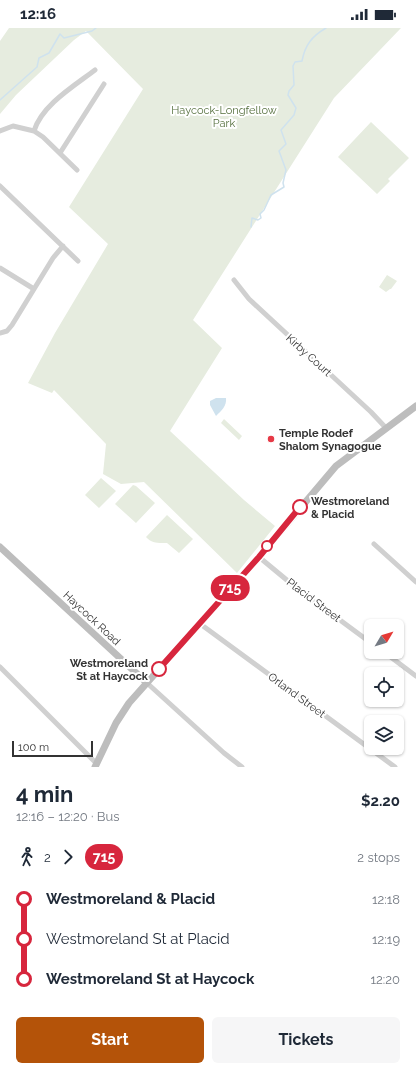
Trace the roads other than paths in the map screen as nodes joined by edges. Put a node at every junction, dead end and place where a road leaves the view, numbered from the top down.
1 (95, 70) dead end
2 (104, 84) dead end
3 (0, 131) edge
4 (34, 131) junction
5 (60, 153) junction
6 (77, 170) dead end
7 (0, 186) edge
8 (63, 246) junction
9 (78, 261) dead end
10 (0, 268) edge
11 (234, 280) dead end
12 (34, 289) junction
13 (0, 334) edge
14 (416, 406) edge
15 (386, 428) junction
16 (374, 544) dead end
17 (0, 547) edge
18 (259, 557) junction
19 (416, 582) edge
20 (199, 623) junction
21 (364, 638) edge
22 (393, 659) edge
23 (0, 667) edge
24 (416, 676) edge
25 (147, 683) junction
26 (96, 766) edge
27 (242, 767) edge
28 (395, 767) edge

1 - 4 street
2 - 5 street
3 - 4 street
4 - 5 street
5 - 6 street
7 - 8 street
8 - 9 street
8 - 12 street
10 - 12 street
11 - 15 street, Kirby Court
12 - 13 street
14 - 15 main road
15 - 18 main road
16 - 19 street
17 - 25 main road, Haycock Road
18 - 20 main road
18 - 21 street, Placid Street
20 - 25 main road
20 - 28 street, Orland Street
22 - 24 street
23 - 26 street
25 - 26 main road
25 - 27 street, Haycock Road

